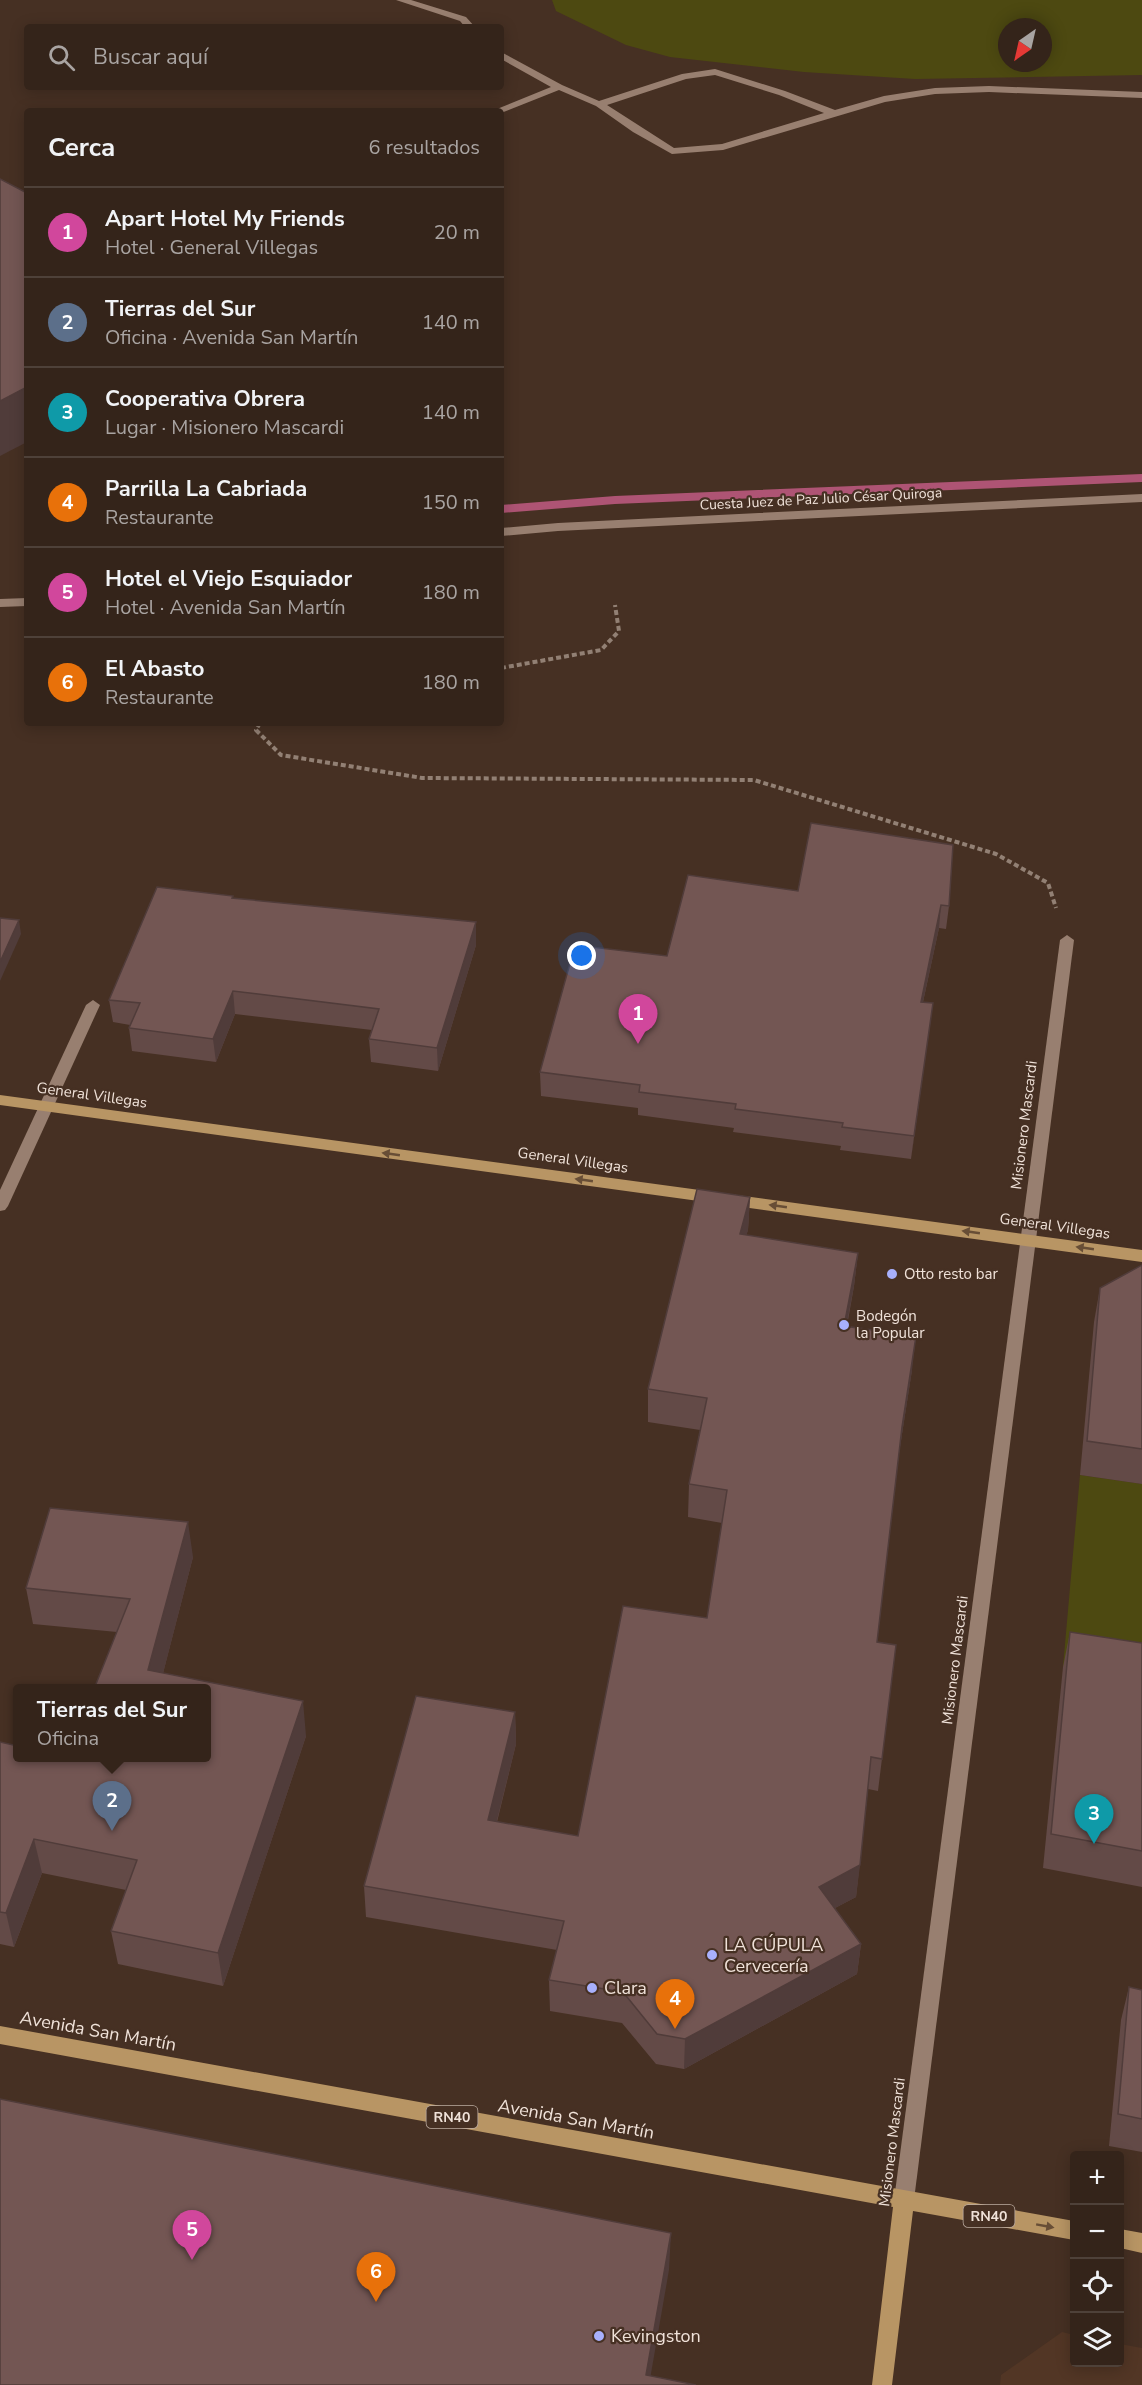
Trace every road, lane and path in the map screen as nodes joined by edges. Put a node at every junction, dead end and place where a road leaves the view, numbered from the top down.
1 (401, 0) edge
2 (467, 24) edge
3 (504, 57) edge
4 (559, 87) junction
5 (1142, 95) edge
6 (599, 104) junction
7 (504, 108) edge
8 (834, 113) junction
9 (1142, 498) edge
10 (504, 532) edge
11 (24, 602) edge
12 (0, 603) edge
13 (615, 605) dead end
14 (504, 667) edge
15 (258, 726) edge
16 (1067, 940) joint
17 (93, 1005) dead end
18 (0, 1100) edge
19 (45, 1107) junction
20 (0, 1206) edge
21 (1029, 1240) junction
22 (1142, 1256) edge
23 (0, 2035) edge
24 (904, 2200) junction
25 (1070, 2230) edge
26 (1124, 2240) edge
27 (1142, 2244) edge
28 (882, 2385) edge

1 - 2 street
3 - 4 street
4 - 6 street
4 - 7 street
5 - 8 street
6 - 8 street
6 - 8 street
9 - 10 street, Cuesta Juez de Paz Julio César Quiroga
11 - 12 street
13 - 14 path
15 - 16 path
16 - 21 street, Misionero Mascardi
17 - 19 street
18 - 19 main road, General Villegas
19 - 20 street
21 -> 19 main road, General Villegas
22 -> 21 main road, General Villegas
21 - 24 street, Misionero Mascardi
23 - 24 main road, Avenida San Martín / RN40
24 -> 25 main road, Avenida San Martín / RN40
24 - 28 main road, Misionero Mascardi
26 - 27 main road

